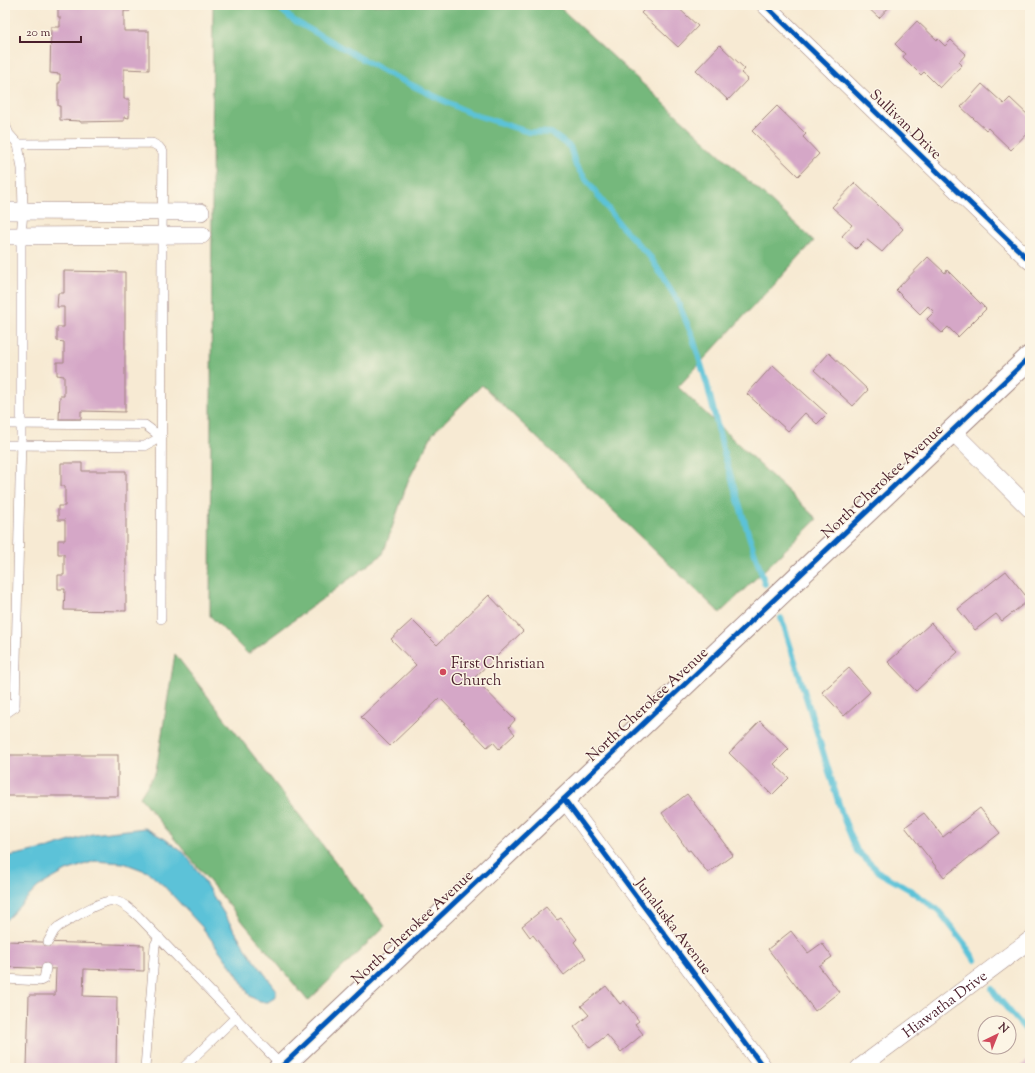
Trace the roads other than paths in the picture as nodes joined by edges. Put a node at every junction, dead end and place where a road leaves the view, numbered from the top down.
1 (766, 5) edge
2 (5, 124) edge
3 (18, 144) junction
4 (5, 211) edge
5 (23, 211) junction
6 (162, 212) junction
7 (201, 212) dead end
8 (162, 235) junction
9 (202, 235) dead end
10 (13, 236) edge
11 (1030, 261) edge
12 (1030, 357) edge
13 (5, 424) edge
14 (21, 425) junction
15 (952, 431) junction
16 (161, 436) junction
17 (5, 445) edge
18 (21, 446) junction
19 (1030, 509) edge
20 (161, 619) dead end
21 (5, 701) edge
22 (15, 707) junction
23 (5, 714) edge
24 (564, 799) junction
25 (159, 937) junction
26 (1030, 940) edge
27 (48, 942) dead end
28 (46, 968) dead end
29 (5, 979) edge
30 (236, 1017) junction
31 (281, 1067) edge
32 (145, 1068) edge
33 (183, 1068) edge
34 (764, 1068) edge
35 (860, 1068) edge

1 - 11 street, Sullivan Drive
2 - 3 lane
3 - 5 lane
3 - 6 lane
4 - 5 street
5 - 6 street
5 - 10 lane
6 - 7 street
6 - 8 lane
8 - 9 street
8 - 10 street
8 - 16 lane
10 - 14 lane
12 - 15 street, North Cherokee Avenue
13 - 14 lane
14 - 16 lane
14 - 18 lane
15 - 19 street
15 - 24 street, North Cherokee Avenue
16 - 18 lane
16 - 20 lane
17 - 18 lane
18 - 22 lane
21 - 22 lane
22 - 23 lane
24 - 31 street, North Cherokee Avenue
24 - 34 street, Junaluska Avenue
25 - 27 lane
25 - 30 lane
25 - 32 lane
26 - 35 street, Hiawatha Drive
28 - 29 lane
30 - 31 lane
30 - 33 lane

